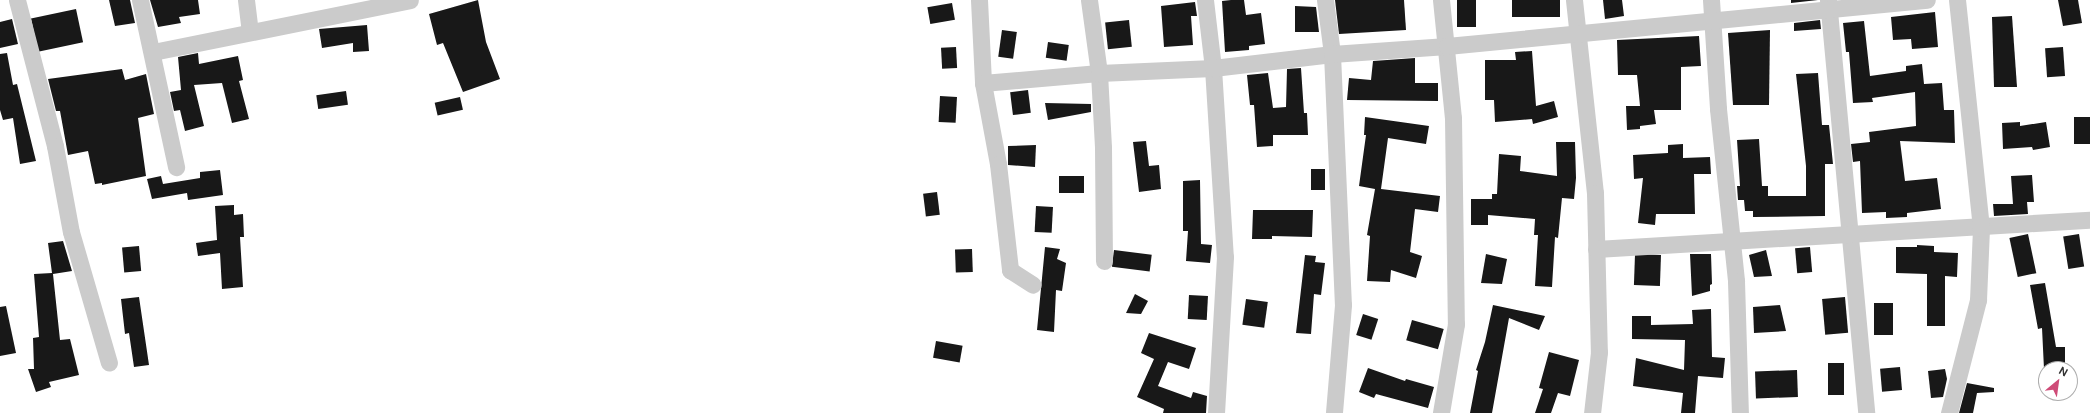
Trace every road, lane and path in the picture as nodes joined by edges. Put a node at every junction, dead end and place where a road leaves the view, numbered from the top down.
1 (17, 0) edge
2 (140, 0) edge
3 (246, 0) edge
4 (979, 0) edge
5 (1089, 0) edge
6 (1205, 0) edge
7 (1325, 0) edge
8 (1441, 0) edge
9 (1574, 0) edge
10 (1711, 0) edge
11 (1927, 0) edge
12 (1957, 0) edge
13 (402, 1) edge
14 (1829, 5) edge
15 (1713, 22) junction
16 (250, 32) junction
17 (1576, 34) junction
18 (1447, 46) junction
19 (153, 52) junction
20 (1332, 54) junction
21 (1213, 68) junction
22 (1099, 73) junction
23 (984, 83) junction
24 (176, 167) dead end
25 (2090, 220) edge
26 (1981, 228) junction
27 (1850, 236) junction
28 (1730, 240) junction
29 (1596, 249) junction
30 (1104, 261) dead end
31 (1032, 286) dead end
32 (109, 363) dead end
33 (1216, 413) edge
34 (1334, 413) edge
35 (1441, 413) edge
36 (1592, 413) edge
37 (1740, 413) edge
38 (1866, 413) edge
39 (1949, 413) edge

1 - 32 street
2 - 19 street
3 - 16 street
4 - 23 street
5 - 22 street
6 - 21 street
7 - 20 street
8 - 18 street
9 - 17 street
10 - 15 street
11 - 14 street
12 - 26 street
13 - 16 street
14 - 15 street
14 - 27 street
15 - 17 street
15 - 28 street
16 - 19 street
17 - 18 street
17 - 29 street
18 - 20 street
18 - 35 street
19 - 24 street
20 - 21 street
20 - 34 street
21 - 22 street
21 - 33 street
22 - 23 street
22 - 30 street
23 - 31 street
25 - 26 street
26 - 27 street
26 - 39 street
27 - 28 street
27 - 38 street
28 - 29 street
28 - 37 street
29 - 36 street

